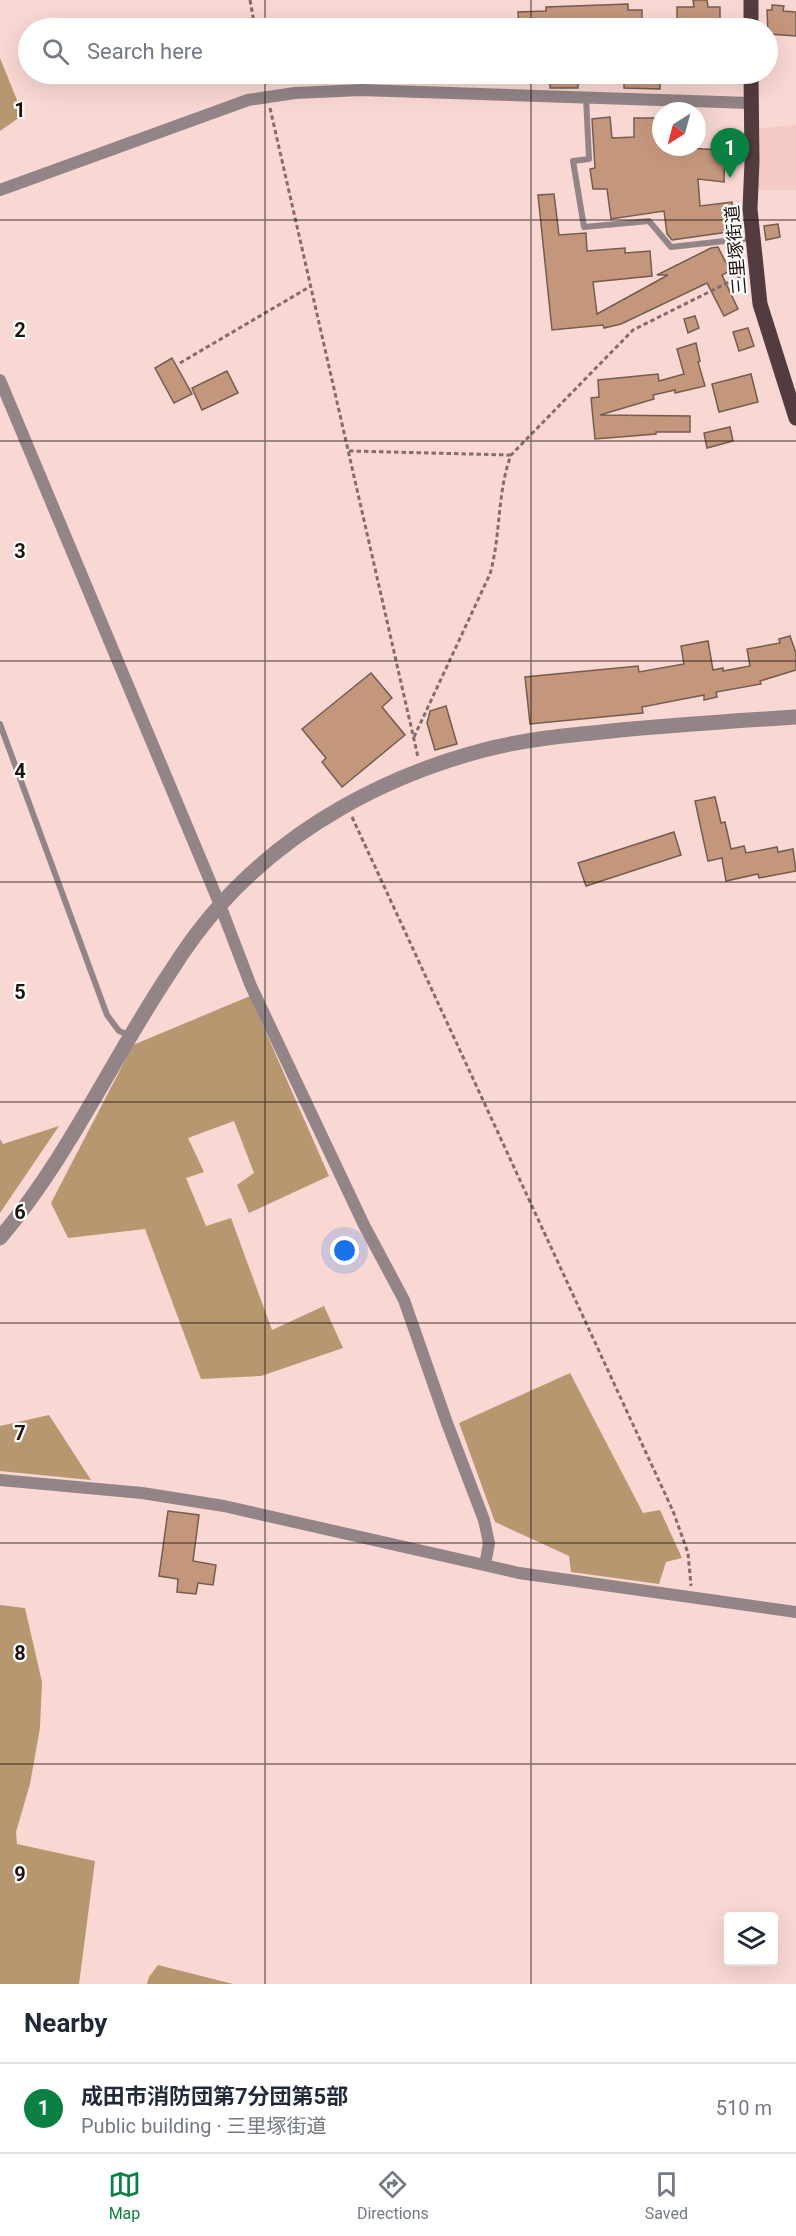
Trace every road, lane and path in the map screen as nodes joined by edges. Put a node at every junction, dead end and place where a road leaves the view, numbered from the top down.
1 (250, 0) edge
2 (751, 0) edge
3 (253, 18) edge
4 (751, 18) edge
5 (265, 84) edge
6 (751, 84) edge
7 (268, 97) junction
8 (586, 97) junction
9 (751, 103) junction
10 (0, 190) edge
11 (752, 238) junction
12 (756, 268) junction
13 (311, 286) junction
14 (180, 363) dead end
15 (0, 380) edge
16 (796, 418) edge
17 (350, 451) junction
18 (511, 455) junction
19 (796, 717) edge
20 (0, 724) edge
21 (413, 739) junction
22 (422, 770) junction
23 (346, 804) junction
24 (220, 905) junction
25 (129, 1036) junction
26 (0, 1238) edge
27 (0, 1479) edge
28 (485, 1565) junction
29 (688, 1596) junction
30 (796, 1612) edge

1 - 3 path
2 - 4 main road
5 - 7 path
6 - 9 main road, 三里塚街道
7 - 8 street
7 - 10 street
7 - 13 path
8 - 9 street
8 - 11 lane
9 - 11 main road, 三里塚街道
11 - 12 main road, 三里塚街道
12 - 16 main road, 三里塚街道
12 - 18 path
13 - 14 path
13 - 17 path
15 - 24 street
17 - 18 path
17 - 21 path
18 - 21 path
19 - 22 street
20 - 25 lane
21 - 22 path
22 - 23 street
23 - 24 street
23 - 29 path
24 - 25 street
24 - 28 street
25 - 26 street
27 - 28 street
28 - 29 street
29 - 30 street

